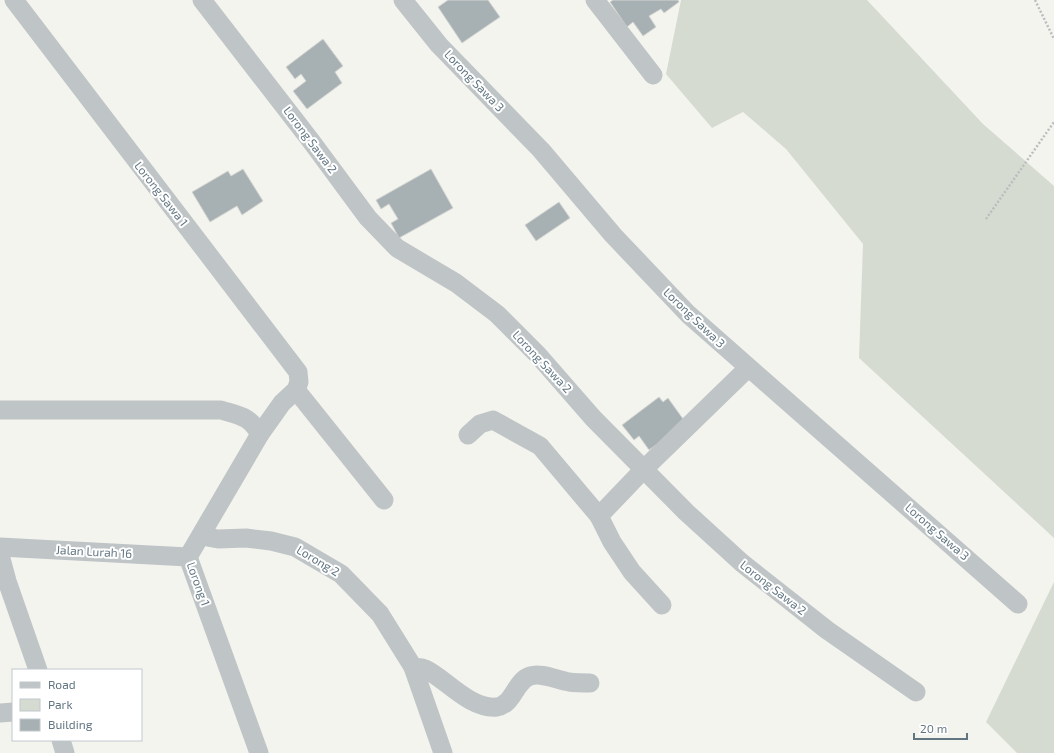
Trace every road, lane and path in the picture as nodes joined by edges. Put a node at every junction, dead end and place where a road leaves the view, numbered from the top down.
1 (14, 0) edge
2 (202, 0) edge
3 (403, 0) edge
4 (595, 0) edge
5 (1035, 0) edge
6 (1054, 39) edge
7 (653, 75) dead end
8 (1054, 122) edge
9 (986, 219) dead end
10 (748, 368) junction
11 (296, 390) junction
12 (0, 410) edge
13 (260, 434) junction
14 (468, 435) dead end
15 (644, 469) junction
16 (384, 500) dead end
17 (599, 516) junction
18 (202, 536) junction
19 (0, 547) edge
20 (0, 555) edge
21 (188, 557) junction
22 (1018, 604) dead end
23 (662, 605) dead end
24 (413, 667) junction
25 (38, 669) edge
26 (590, 683) dead end
27 (916, 692) dead end
28 (12, 712) edge
29 (0, 713) edge
30 (61, 741) edge
31 (64, 753) edge
32 (259, 753) edge
33 (443, 753) edge

1 - 11 street, Lorong Sawa 1
2 - 15 street, Lorong Sawa 2
3 - 10 street, Lorong Sawa 3
4 - 7 street
5 - 6 path
8 - 9 path
10 - 15 street
10 - 22 street, Lorong Sawa 3
11 - 13 street, Lorong 1
11 - 16 street
12 - 13 street
13 - 18 street, Lorong 1
14 - 17 street
15 - 17 street
15 - 27 street, Lorong Sawa 2
17 - 23 street
18 - 21 street, Lorong 1
18 - 24 street, Lorong 2
19 - 21 street, Jalan Lurah 16
20 - 25 street
21 - 32 street, Lorong 1
24 - 26 street
24 - 33 street, Lorong 2
28 - 29 street
30 - 31 street

